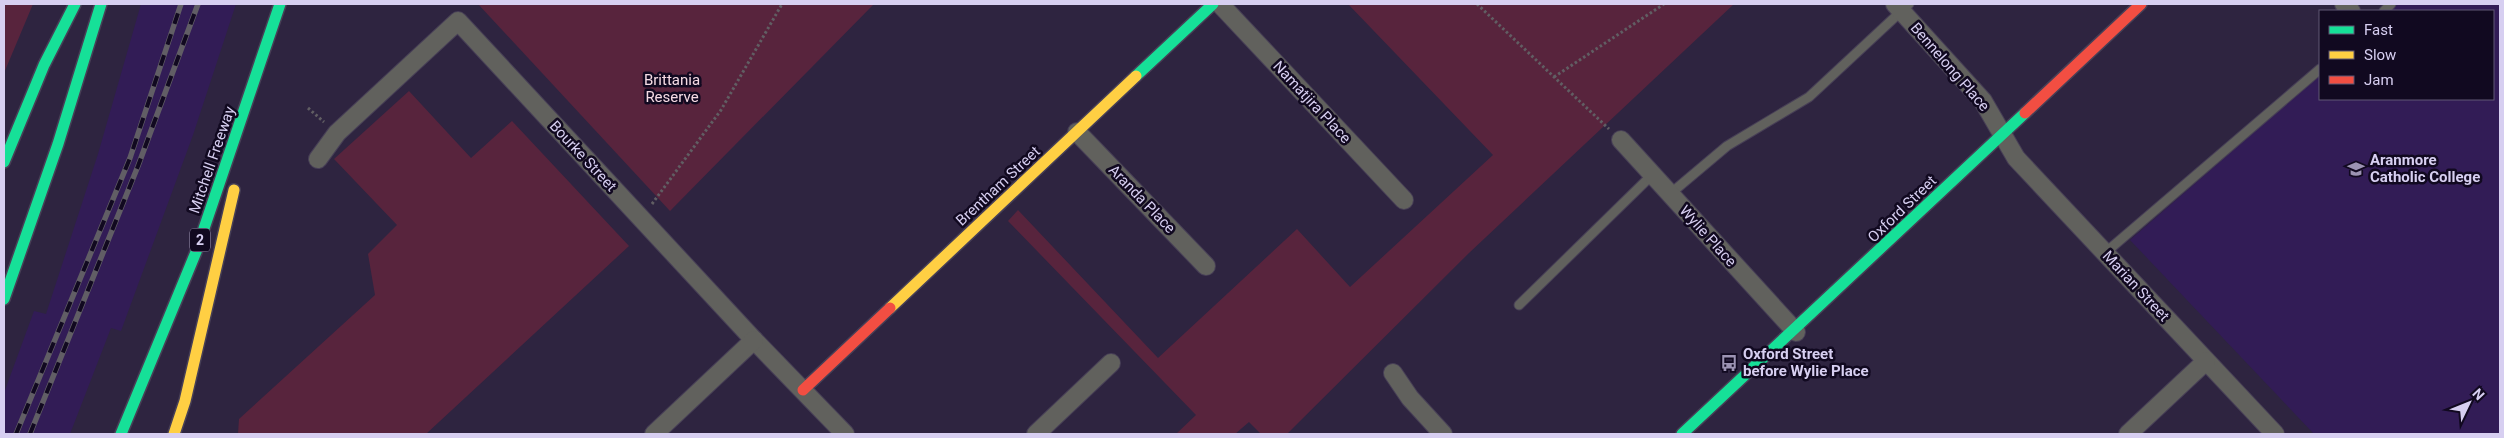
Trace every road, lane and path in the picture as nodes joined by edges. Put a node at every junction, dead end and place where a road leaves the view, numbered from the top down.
1 (75, 4) edge
2 (101, 4) edge
3 (280, 4) edge
4 (782, 4) edge
5 (1213, 4) edge
6 (1220, 4) edge
7 (1477, 4) edge
8 (1664, 4) edge
9 (2141, 4) edge
10 (1902, 6) edge
11 (268, 43) junction
12 (2319, 70) edge
13 (1554, 77) junction
14 (1077, 132) junction
15 (2002, 133) junction
16 (1621, 140) joint
17 (243, 149) dead end
18 (318, 159) dead end
19 (4, 162) edge
20 (1652, 174) junction
21 (236, 178) dead end
22 (1670, 194) junction
23 (1404, 200) dead end
24 (641, 219) junction
25 (2105, 253) junction
26 (1206, 266) dead end
27 (4, 299) edge
28 (1519, 306) dead end
29 (1796, 332) junction
30 (754, 340) junction
31 (2206, 361) junction
32 (1111, 363) dead end
33 (1392, 373) dead end
34 (802, 390) junction
35 (121, 434) edge
36 (174, 434) edge
37 (654, 434) edge
38 (845, 434) edge
39 (1036, 434) edge
40 (1443, 434) edge
41 (1682, 434) edge
42 (2128, 434) edge
43 (2275, 434) edge

1 - 19 main road
2 - 27 main road
3 - 11 main road, Mitchell Freeway / 2
4 - 24 path
5 - 14 main road, Brentham Street
6 - 23 street, Namatjira Place
7 - 13 path
8 - 13 path
9 - 15 main road, Oxford Street
10 - 15 street, Bennelong Place
10 - 22 lane
11 - 17 main road
11 - 35 main road, Mitchell Freeway / 2
12 - 25 lane
13 - 16 path
14 - 26 street, Aranda Place
14 - 34 main road, Brentham Street
15 - 25 street, Marian Street
15 - 29 main road, Oxford Street
16 - 20 street, Wylie Place
18 - 24 street, Bourke Street
20 - 22 street, Wylie Place
20 - 28 lane
21 - 36 main road
22 - 29 street, Wylie Place
24 - 30 street, Bourke Street
25 - 31 street, Marian Street
29 - 41 main road, Oxford Street
30 - 34 street, Bourke Street
30 - 37 street
31 - 42 street
31 - 43 street, Marian Street
32 - 39 street
33 - 40 street
34 - 38 street, Bourke Street

